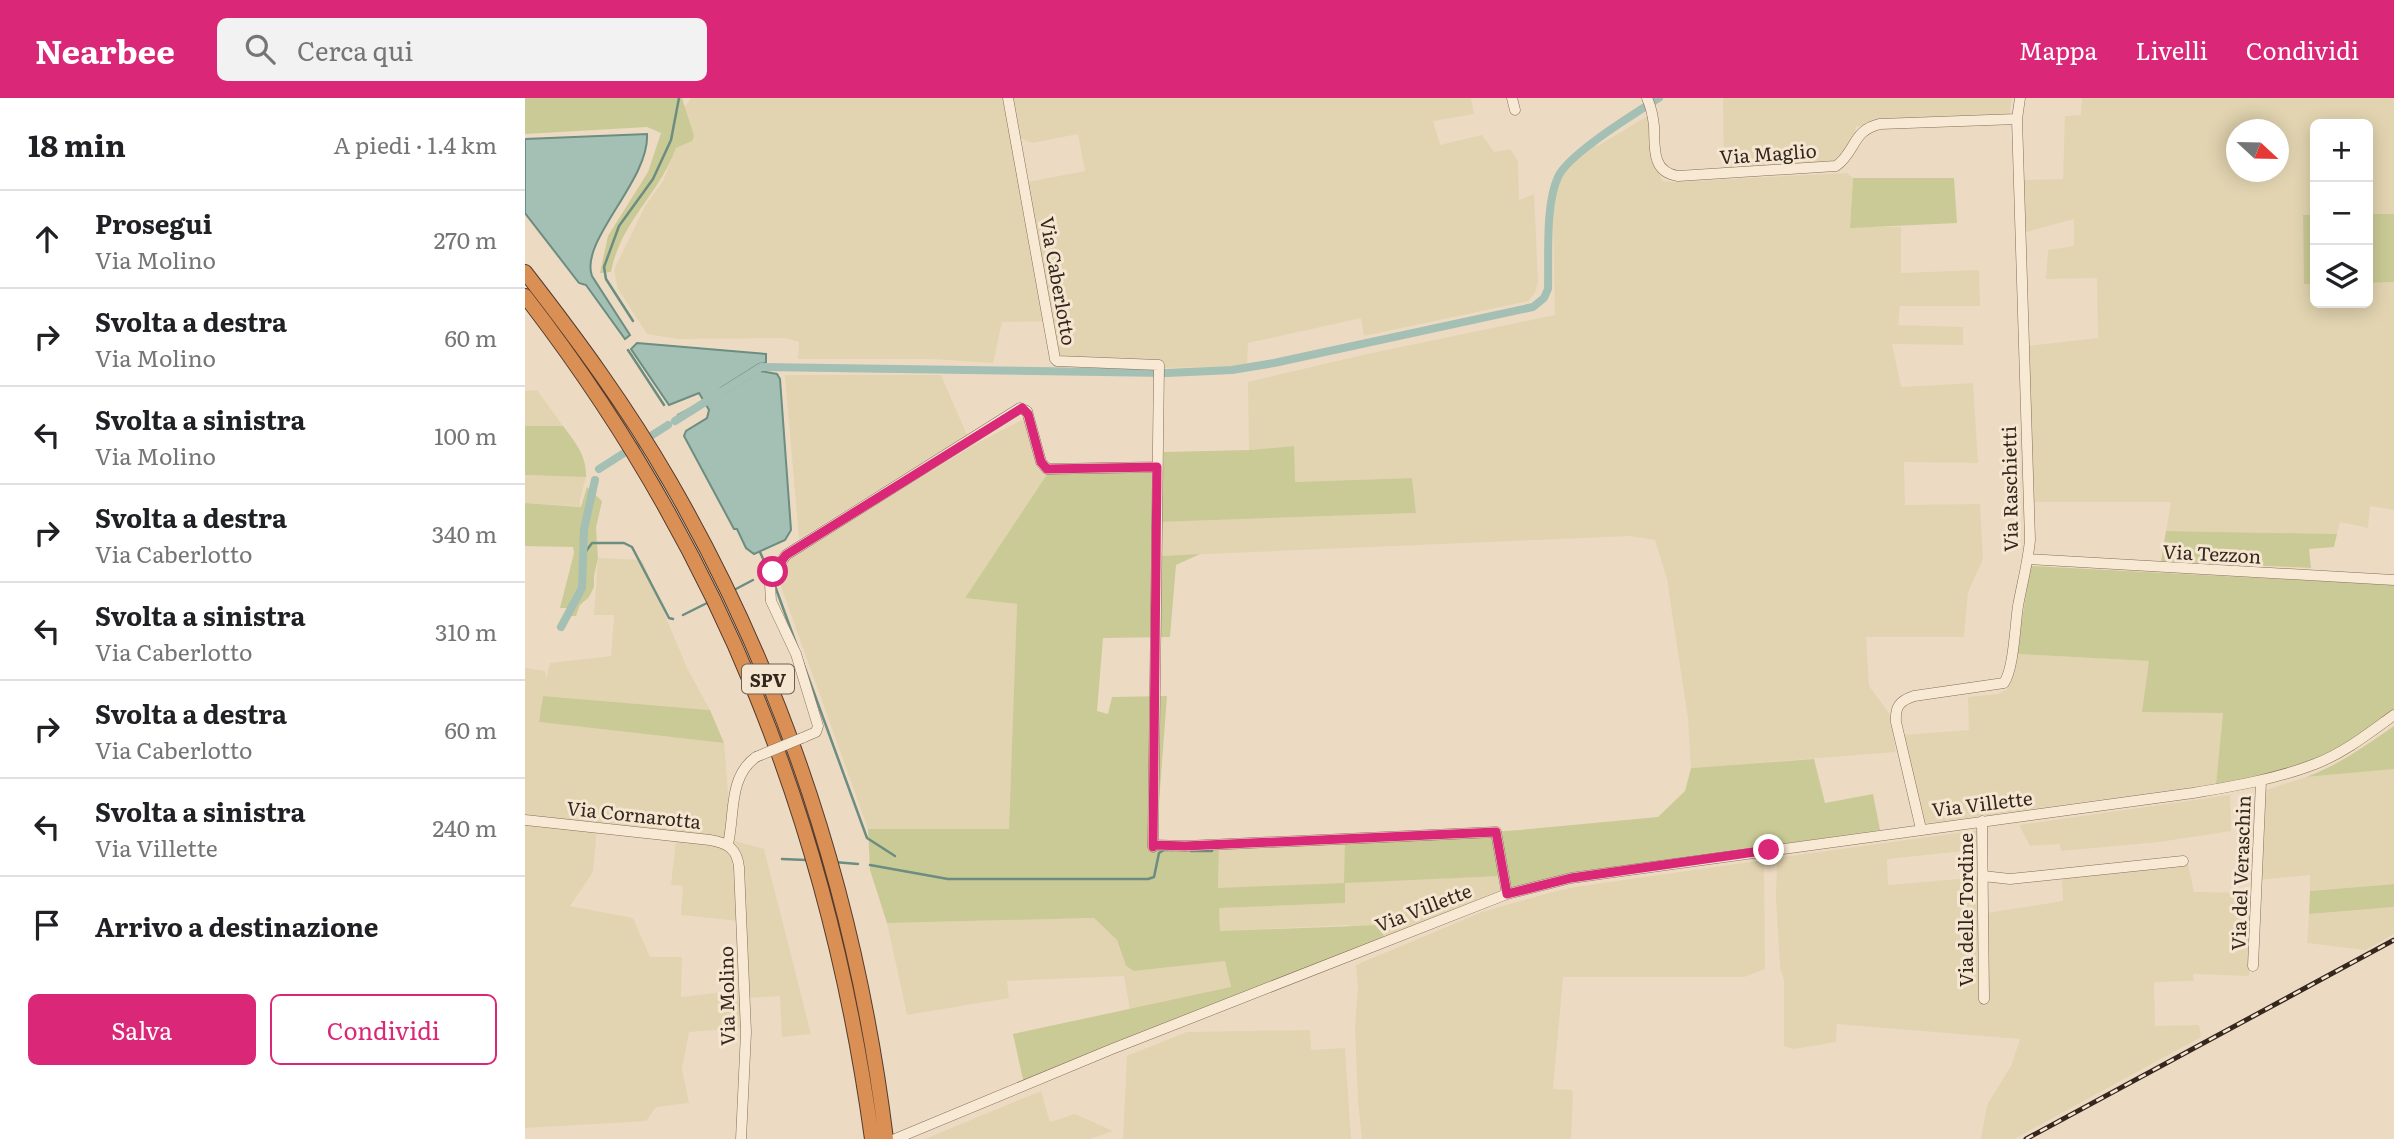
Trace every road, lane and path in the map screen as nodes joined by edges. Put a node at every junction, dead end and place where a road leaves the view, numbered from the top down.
1 (1008, 98) edge
2 (1512, 98) edge
3 (2020, 98) edge
4 (1649, 102) edge
5 (1515, 110) dead end
6 (2017, 118) junction
7 (525, 271) edge
8 (525, 296) edge
9 (1157, 467) junction
10 (2028, 559) junction
11 (2394, 580) edge
12 (2394, 715) edge
13 (2261, 781) junction
14 (525, 820) edge
15 (1982, 821) junction
16 (1921, 829) junction
17 (728, 844) junction
18 (2183, 860) dead end
19 (1983, 876) junction
20 (1507, 894) junction
21 (2253, 966) dead end
22 (1983, 999) dead end
23 (741, 1139) edge
24 (872, 1139) edge
25 (886, 1139) edge
26 (895, 1139) edge

1 - 9 street, Via Caberlotto
2 - 5 street
3 - 6 street, Via Raschietti
4 - 6 street, Via Maglio
6 - 10 street, Via Raschietti
7 - 25 highway, SPV
8 - 24 highway, SPV
9 - 17 street, bridge
9 - 20 street, Via Caberlotto
10 - 11 street, Via Tezzon
10 - 16 street, Via Raschietti
12 - 13 street, Via Villette
13 - 15 street, Via Villette
13 - 21 street, Via del Veraschin
14 - 17 street, Via Cornarotta
15 - 16 street, Via Villette
15 - 19 street, Via delle Tordine
16 - 20 street, Via Villette
17 - 23 street, Via Molino
18 - 19 street
19 - 22 street, Via delle Tordine
20 - 26 street, Via Villette

